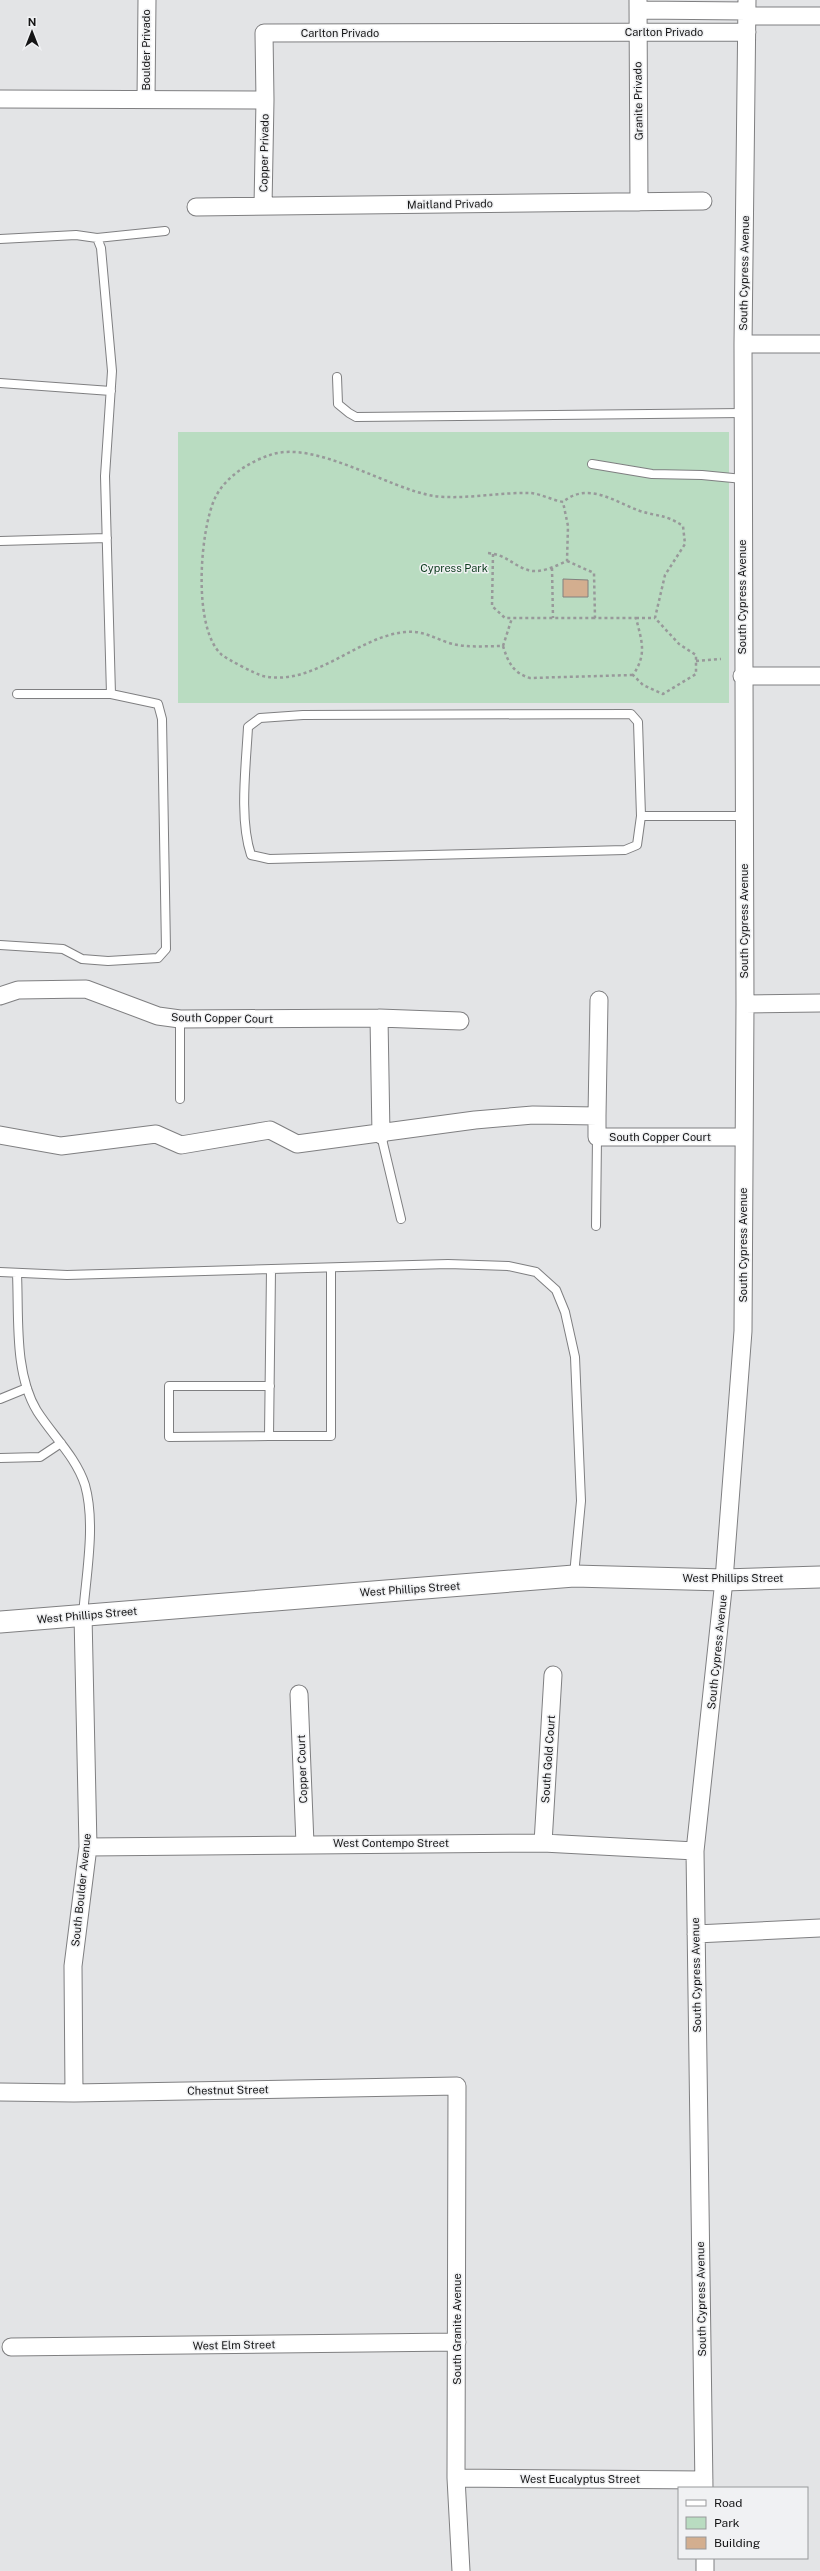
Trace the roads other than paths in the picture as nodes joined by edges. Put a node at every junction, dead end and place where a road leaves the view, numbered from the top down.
1 (147, 0) edge
2 (638, 5) edge
3 (747, 15) edge
4 (820, 16) edge
5 (638, 32) junction
6 (0, 99) edge
7 (146, 100) junction
8 (265, 100) junction
9 (703, 201) dead end
10 (639, 202) junction
11 (263, 206) junction
12 (196, 207) dead end
13 (165, 231) dead end
14 (97, 238) junction
15 (0, 239) edge
16 (743, 344) junction
17 (820, 344) edge
18 (337, 377) dead end
19 (0, 382) edge
20 (111, 391) junction
21 (743, 413) junction
22 (592, 464) dead end
23 (743, 480) junction
24 (106, 538) junction
25 (0, 541) edge
26 (742, 676) junction
27 (820, 676) edge
28 (17, 694) dead end
29 (111, 694) junction
30 (642, 816) junction
31 (743, 816) junction
32 (0, 945) edge
33 (0, 996) edge
34 (599, 1000) dead end
35 (820, 1003) edge
36 (745, 1004) junction
37 (379, 1018) junction
38 (180, 1019) junction
39 (460, 1021) dead end
40 (180, 1099) dead end
41 (598, 1116) junction
42 (0, 1134) edge
43 (381, 1135) junction
44 (597, 1137) junction
45 (744, 1137) junction
46 (401, 1219) dead end
47 (596, 1226) dead end
48 (331, 1269) junction
49 (271, 1270) junction
50 (0, 1272) edge
51 (17, 1274) junction
52 (270, 1386) junction
53 (27, 1388) junction
54 (0, 1399) edge
55 (269, 1436) junction
56 (60, 1443) junction
57 (0, 1458) edge
58 (574, 1576) junction
59 (820, 1577) edge
60 (724, 1580) junction
61 (83, 1615) junction
62 (0, 1622) edge
63 (554, 1675) dead end
64 (299, 1694) dead end
65 (543, 1843) junction
66 (305, 1844) junction
67 (88, 1847) junction
68 (695, 1851) junction
69 (820, 1928) edge
70 (696, 1934) junction
71 (457, 2086) joint
72 (0, 2092) edge
73 (74, 2093) junction
74 (457, 2342) junction
75 (11, 2347) dead end
76 (456, 2478) junction
77 (704, 2484) edge
78 (705, 2559) edge
79 (461, 2571) edge
80 (705, 2571) edge

1 - 7 street, Boulder Privado
2 - 3 street, Carlton Privado
2 - 5 street, Granite Privado
3 - 4 street
3 - 5 street, Carlton Privado
3 - 16 street, South Cypress Avenue
5 - 8 street, Carlton Privado
5 - 10 street, Granite Privado
6 - 7 street
7 - 8 street
8 - 11 street, Copper Privado
9 - 10 street, Maitland Privado
10 - 11 street, Maitland Privado
11 - 12 street, Maitland Privado
13 - 14 lane
14 - 15 lane
14 - 20 lane
16 - 17 street
16 - 21 street, South Cypress Avenue
18 - 21 lane
19 - 20 lane
20 - 24 lane
21 - 23 street, South Cypress Avenue
22 - 23 lane
23 - 26 street, South Cypress Avenue
24 - 25 lane
24 - 29 lane
26 - 27 street
26 - 31 street, South Cypress Avenue
28 - 29 lane
29 - 32 lane
30 - 30 lane
30 - 31 lane
31 - 36 street, South Cypress Avenue
33 - 38 street, South Copper Court
34 - 41 street, South Copper Court
35 - 36 street
36 - 45 street, South Cypress Avenue
37 - 38 street, South Copper Court
37 - 39 street, South Copper Court
37 - 43 street
38 - 40 lane
41 - 43 street
41 - 44 street, South Copper Court
42 - 43 street
43 - 46 lane
44 - 45 street, South Copper Court
44 - 47 lane
45 - 60 street, South Cypress Avenue
48 - 49 lane
48 - 55 lane
48 - 58 lane
49 - 51 lane
49 - 52 lane
50 - 51 lane
51 - 53 lane
52 - 55 lane
52 - 55 lane
53 - 54 lane
53 - 56 lane
56 - 57 lane
56 - 61 lane
58 - 60 street, West Phillips Street
58 - 61 street, West Phillips Street
59 - 60 street, West Phillips Street
60 - 68 street, South Cypress Avenue
61 - 62 street, West Phillips Street
61 - 67 street, South Boulder Avenue
63 - 65 street, South Gold Court
64 - 66 street, Copper Court
65 - 66 street, West Contempo Street
65 - 68 street, West Contempo Street
66 - 67 street, West Contempo Street
67 - 73 street, South Boulder Avenue
68 - 70 street, South Cypress Avenue
69 - 70 street
70 - 77 street, South Cypress Avenue
71 - 73 street, Chestnut Street
71 - 74 street, South Granite Avenue
72 - 73 street, Chestnut Street
74 - 75 street, West Elm Street
74 - 76 street, South Granite Avenue
76 - 77 street, West Eucalyptus Street
76 - 79 street, South Granite Avenue
78 - 80 street

